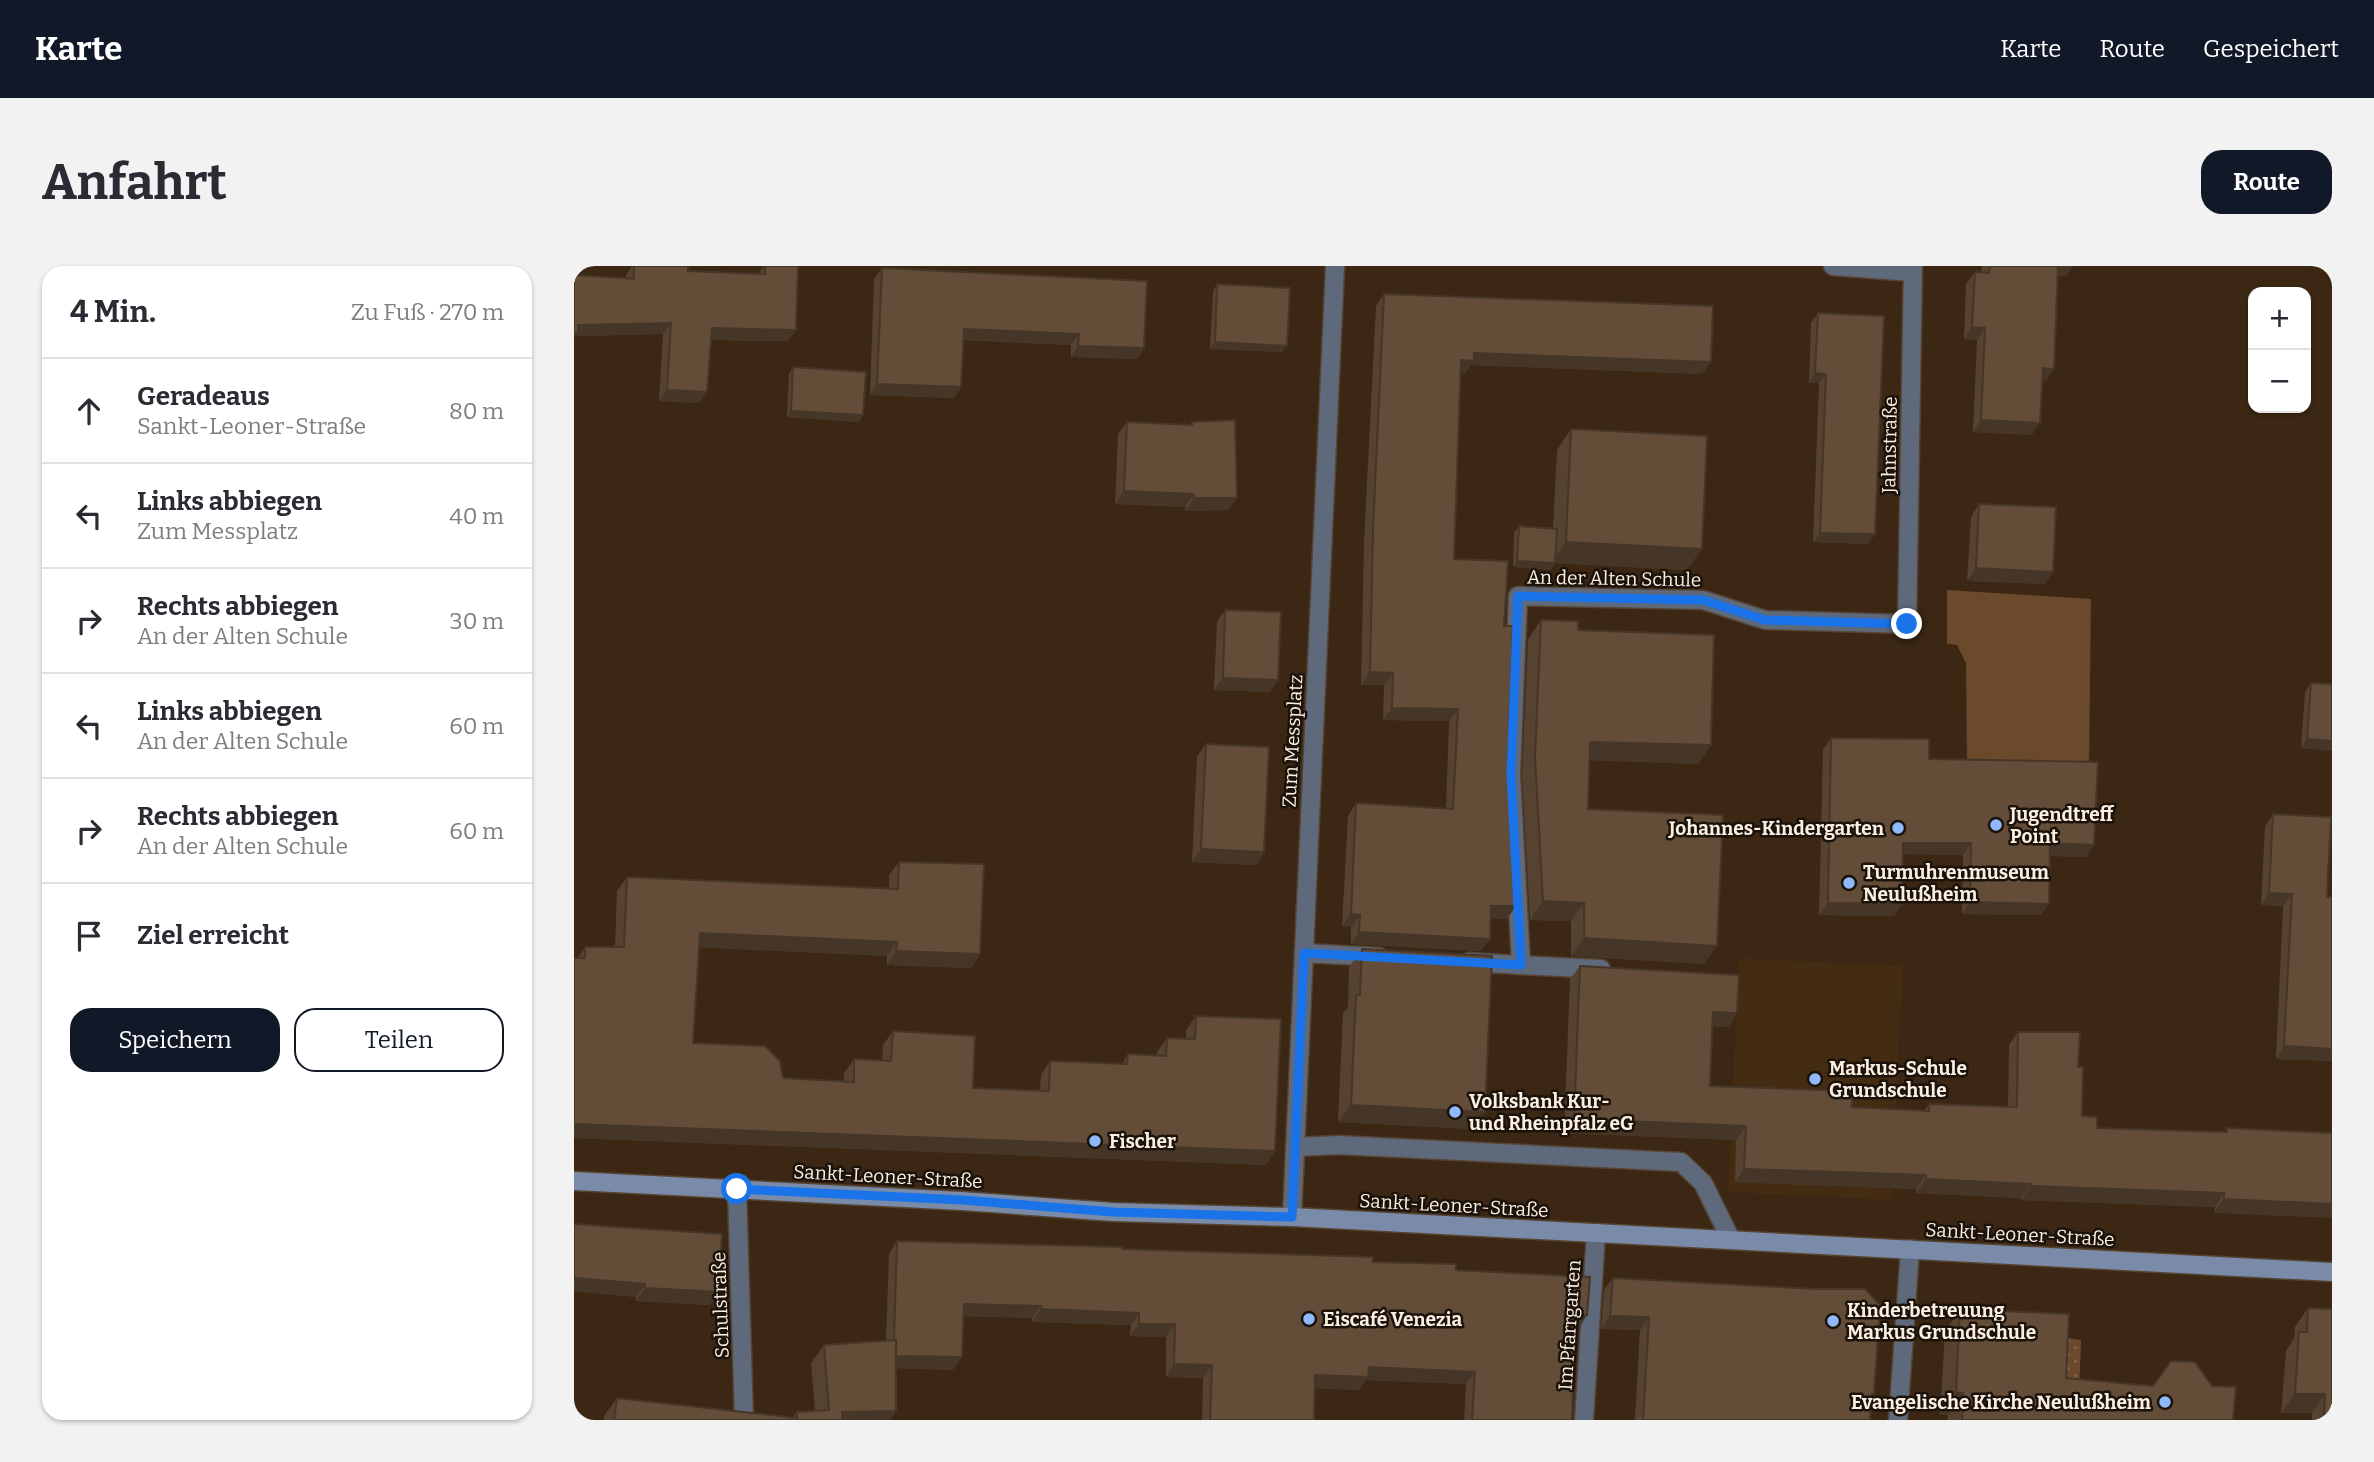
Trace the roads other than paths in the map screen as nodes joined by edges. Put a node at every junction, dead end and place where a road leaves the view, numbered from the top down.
1 (1335, 266) edge
2 (1833, 266) edge
3 (1913, 269) edge
4 (1907, 624) joint
5 (1304, 953) junction
6 (1399, 958) edge
7 (1453, 961) edge
8 (1521, 965) junction
9 (1619, 970) edge
10 (1295, 1147) junction
11 (574, 1181) edge
12 (737, 1189) junction
13 (1292, 1217) junction
14 (1596, 1233) junction
15 (1731, 1240) junction
16 (1910, 1249) junction
17 (2332, 1272) edge
18 (744, 1420) edge
19 (1584, 1420) edge
20 (1898, 1420) edge

1 - 5 street, Zum Messplatz
2 - 3 street
3 - 4 street, Jahnstraße
4 - 8 street, An der Alten Schule
5 - 6 street
5 - 10 street, Zum Messplatz
7 - 8 street
8 - 9 street
10 - 13 street, Zum Messplatz
10 - 15 street
11 - 12 street, Sankt-Leoner-Straße
12 - 13 street, Sankt-Leoner-Straße
12 - 18 street, Schulstraße
13 - 14 street, Sankt-Leoner-Straße
14 - 15 street, Sankt-Leoner-Straße
14 - 19 street, Im Pfarrgarten
15 - 16 street, Sankt-Leoner-Straße
16 - 17 street, Sankt-Leoner-Straße
16 - 20 street

